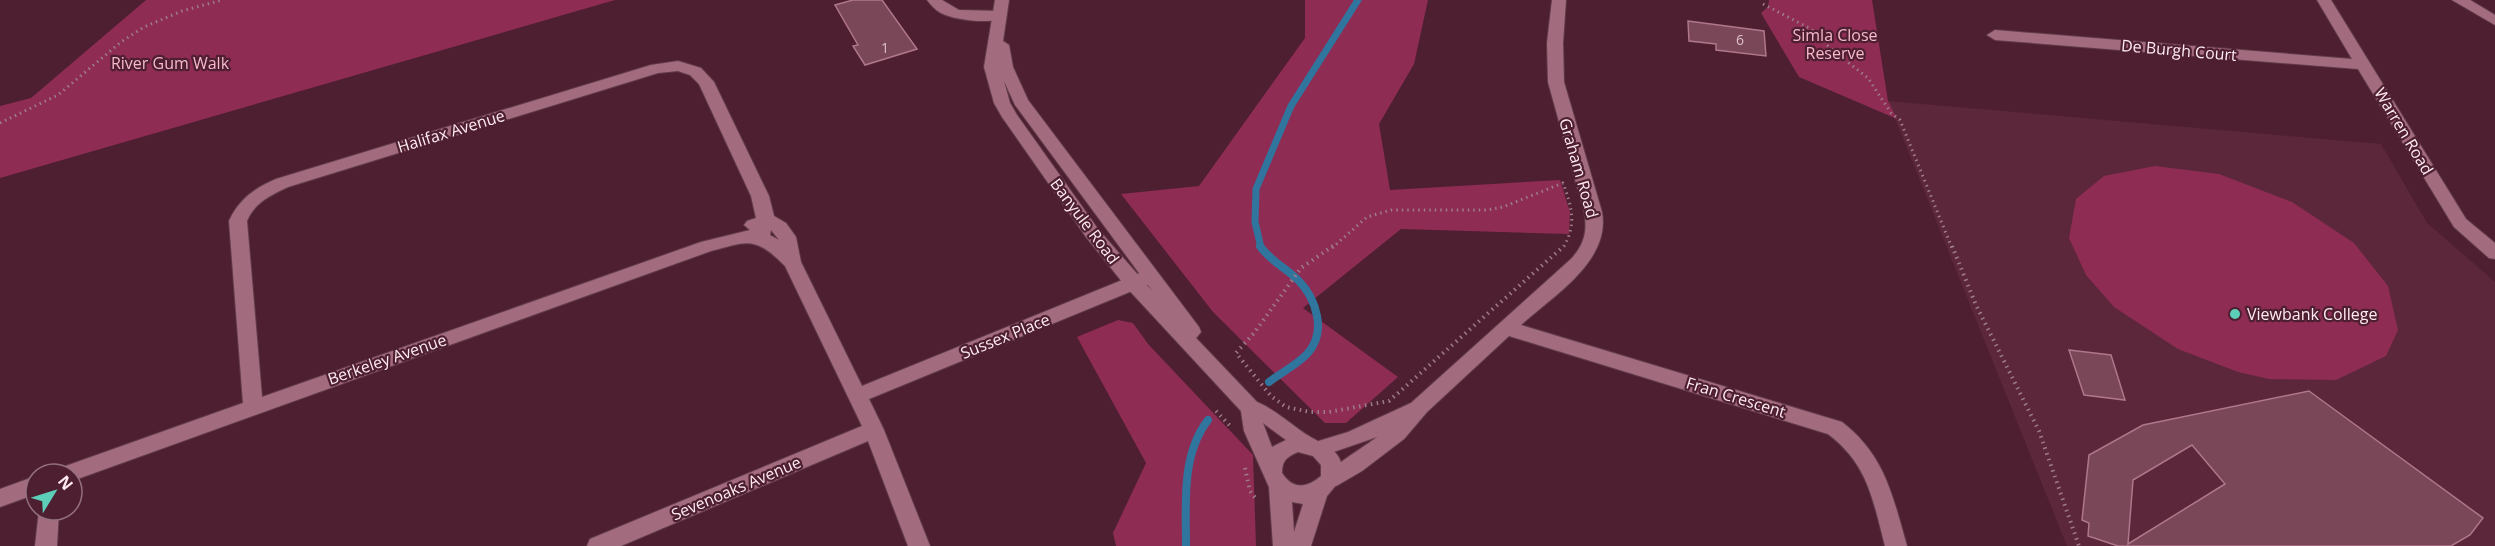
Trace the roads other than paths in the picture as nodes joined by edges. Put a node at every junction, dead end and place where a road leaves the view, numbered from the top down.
1 (934, 0) edge
2 (1559, 0) edge
3 (2324, 0) edge
4 (2459, 0) edge
5 (1001, 8) edge
6 (2495, 21) edge
7 (999, 34) junction
8 (1995, 35) dead end
9 (2364, 65) junction
10 (763, 229) junction
11 (2495, 253) edge
12 (1143, 279) junction
13 (1506, 328) junction
14 (857, 396) junction
15 (253, 406) junction
16 (1420, 406) junction
17 (1250, 408) junction
18 (874, 430) junction
19 (1313, 447) junction
20 (1270, 467) junction
21 (84, 468) edge
22 (1324, 486) junction
23 (1279, 487) junction
24 (24, 489) edge
25 (0, 498) edge
26 (48, 522) edge
27 (46, 546) edge
28 (598, 546) edge
29 (919, 546) edge
30 (1284, 546) edge
31 (1300, 546) edge
32 (1896, 546) edge

1 - 5 street
2 - 13 street, Graham Road
3 - 9 street, Warren Road
4 - 6 street
5 - 7 street, Banyule Road
7 - 12 street, Banyule Road
7 - 12 street, Banyule Road
8 - 9 street, De Burgh Court
9 - 11 street, Warren Road
10 - 14 street
10 - 15 street, Berkeley Avenue
10 - 15 street, Halifax Avenue
12 - 14 street, Sussex Place
12 - 17 street, Banyule Road
13 - 16 street, Graham Road
13 - 32 street, Fran Crescent
14 - 18 street
15 - 21 street, Berkeley Avenue
16 - 19 street, Graham Road
16 - 22 street, Graham Road
17 - 19 street, Banyule Road
17 - 20 street, Banyule Road
18 - 28 street, Sevenoaks Avenue
18 - 29 street
19 - 20 street
19 - 22 street
20 - 23 street
22 - 23 street
22 - 31 street
23 - 30 street
24 - 25 street
26 - 27 street

